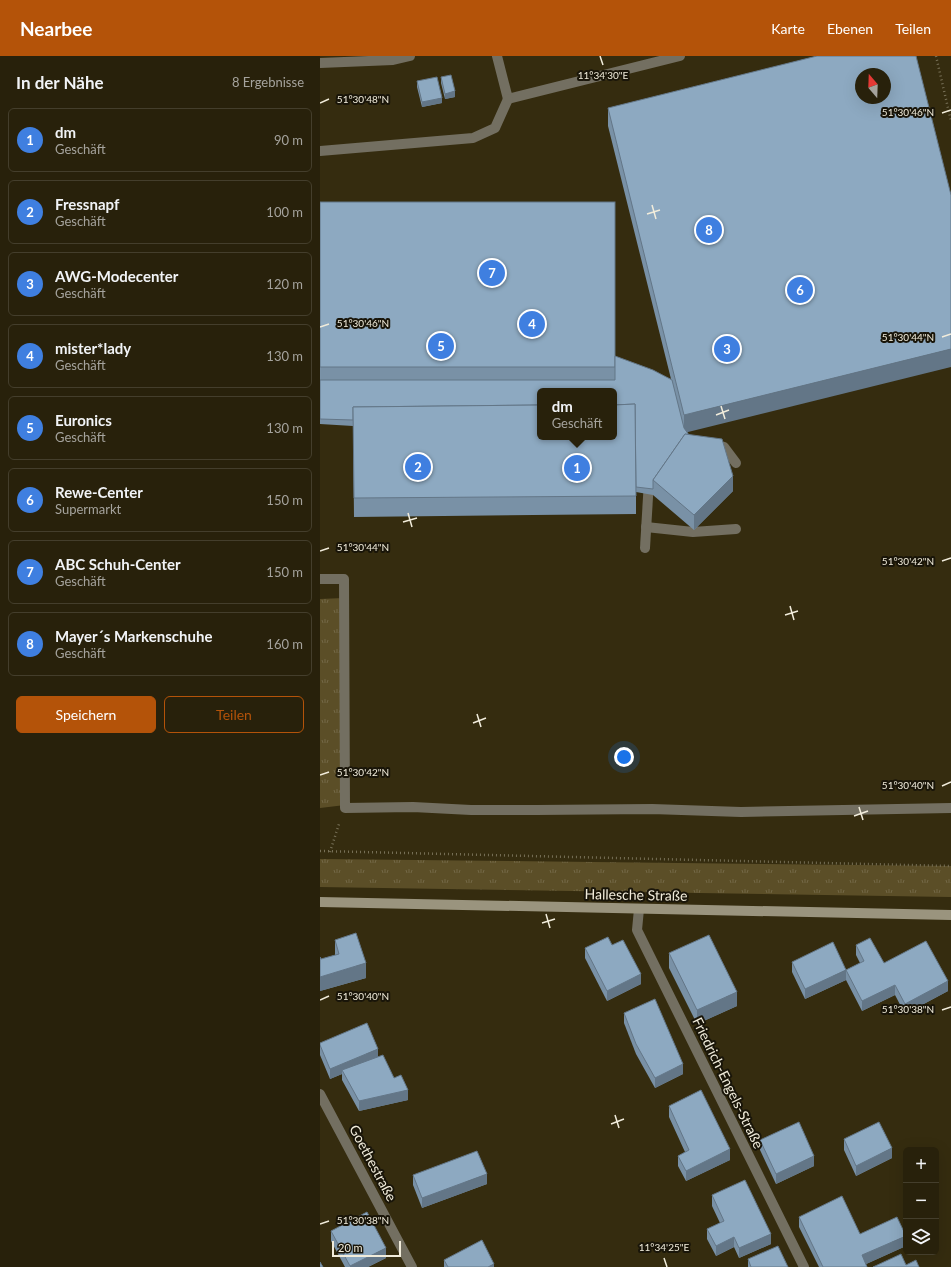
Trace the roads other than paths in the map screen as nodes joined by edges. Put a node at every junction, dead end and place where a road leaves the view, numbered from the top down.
1 (410, 56) edge
2 (497, 56) edge
3 (680, 56) edge
4 (320, 63) edge
5 (508, 99) junction
6 (320, 150) edge
7 (702, 444) edge
8 (736, 463) dead end
9 (649, 466) edge
10 (646, 527) junction
11 (736, 529) dead end
12 (645, 548) dead end
13 (320, 579) edge
14 (951, 808) edge
15 (320, 902) edge
16 (639, 909) junction
17 (951, 915) edge
18 (320, 1094) edge
19 (411, 1267) edge
20 (804, 1267) edge

1 - 4 street
2 - 5 street
3 - 5 street
5 - 6 street
7 - 8 street
9 - 10 street
10 - 11 street
10 - 12 street
13 - 14 street
15 - 16 main road, Hallesche Straße
16 - 17 main road, Hallesche Straße
16 - 20 street, Friedrich-Engels-Straße
18 - 19 street, Goethestraße

